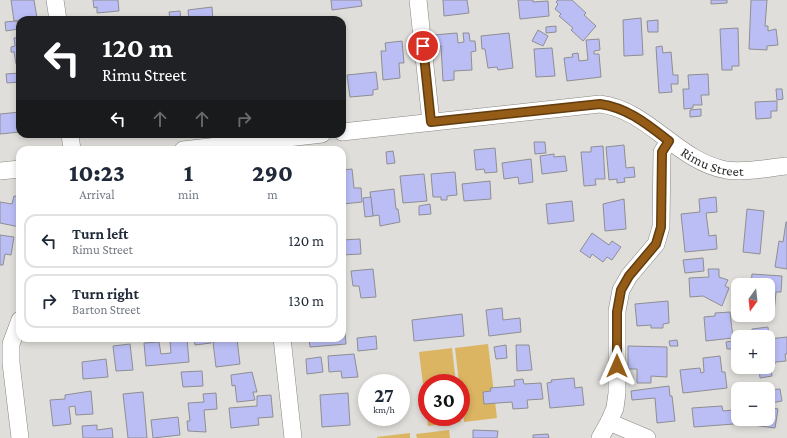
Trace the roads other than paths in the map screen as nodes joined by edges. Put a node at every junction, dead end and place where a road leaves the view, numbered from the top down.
1 (55, 0) edge
2 (418, 0) edge
3 (57, 16) edge
4 (431, 122) junction
5 (346, 132) edge
6 (302, 138) edge
7 (669, 141) junction
8 (262, 146) edge
9 (787, 166) edge
10 (16, 169) edge
11 (0, 171) edge
12 (16, 331) edge
13 (282, 342) edge
14 (609, 422) junction
15 (20, 438) edge
16 (293, 438) edge
17 (600, 438) edge
18 (647, 438) edge

1 - 3 street
2 - 4 street
4 - 5 street, Rimu Street
4 - 7 street, Rimu Street
6 - 8 street
7 - 9 street, Rimu Street
7 - 14 street
10 - 11 street
12 - 15 street
13 - 16 street
14 - 17 street
14 - 18 street

